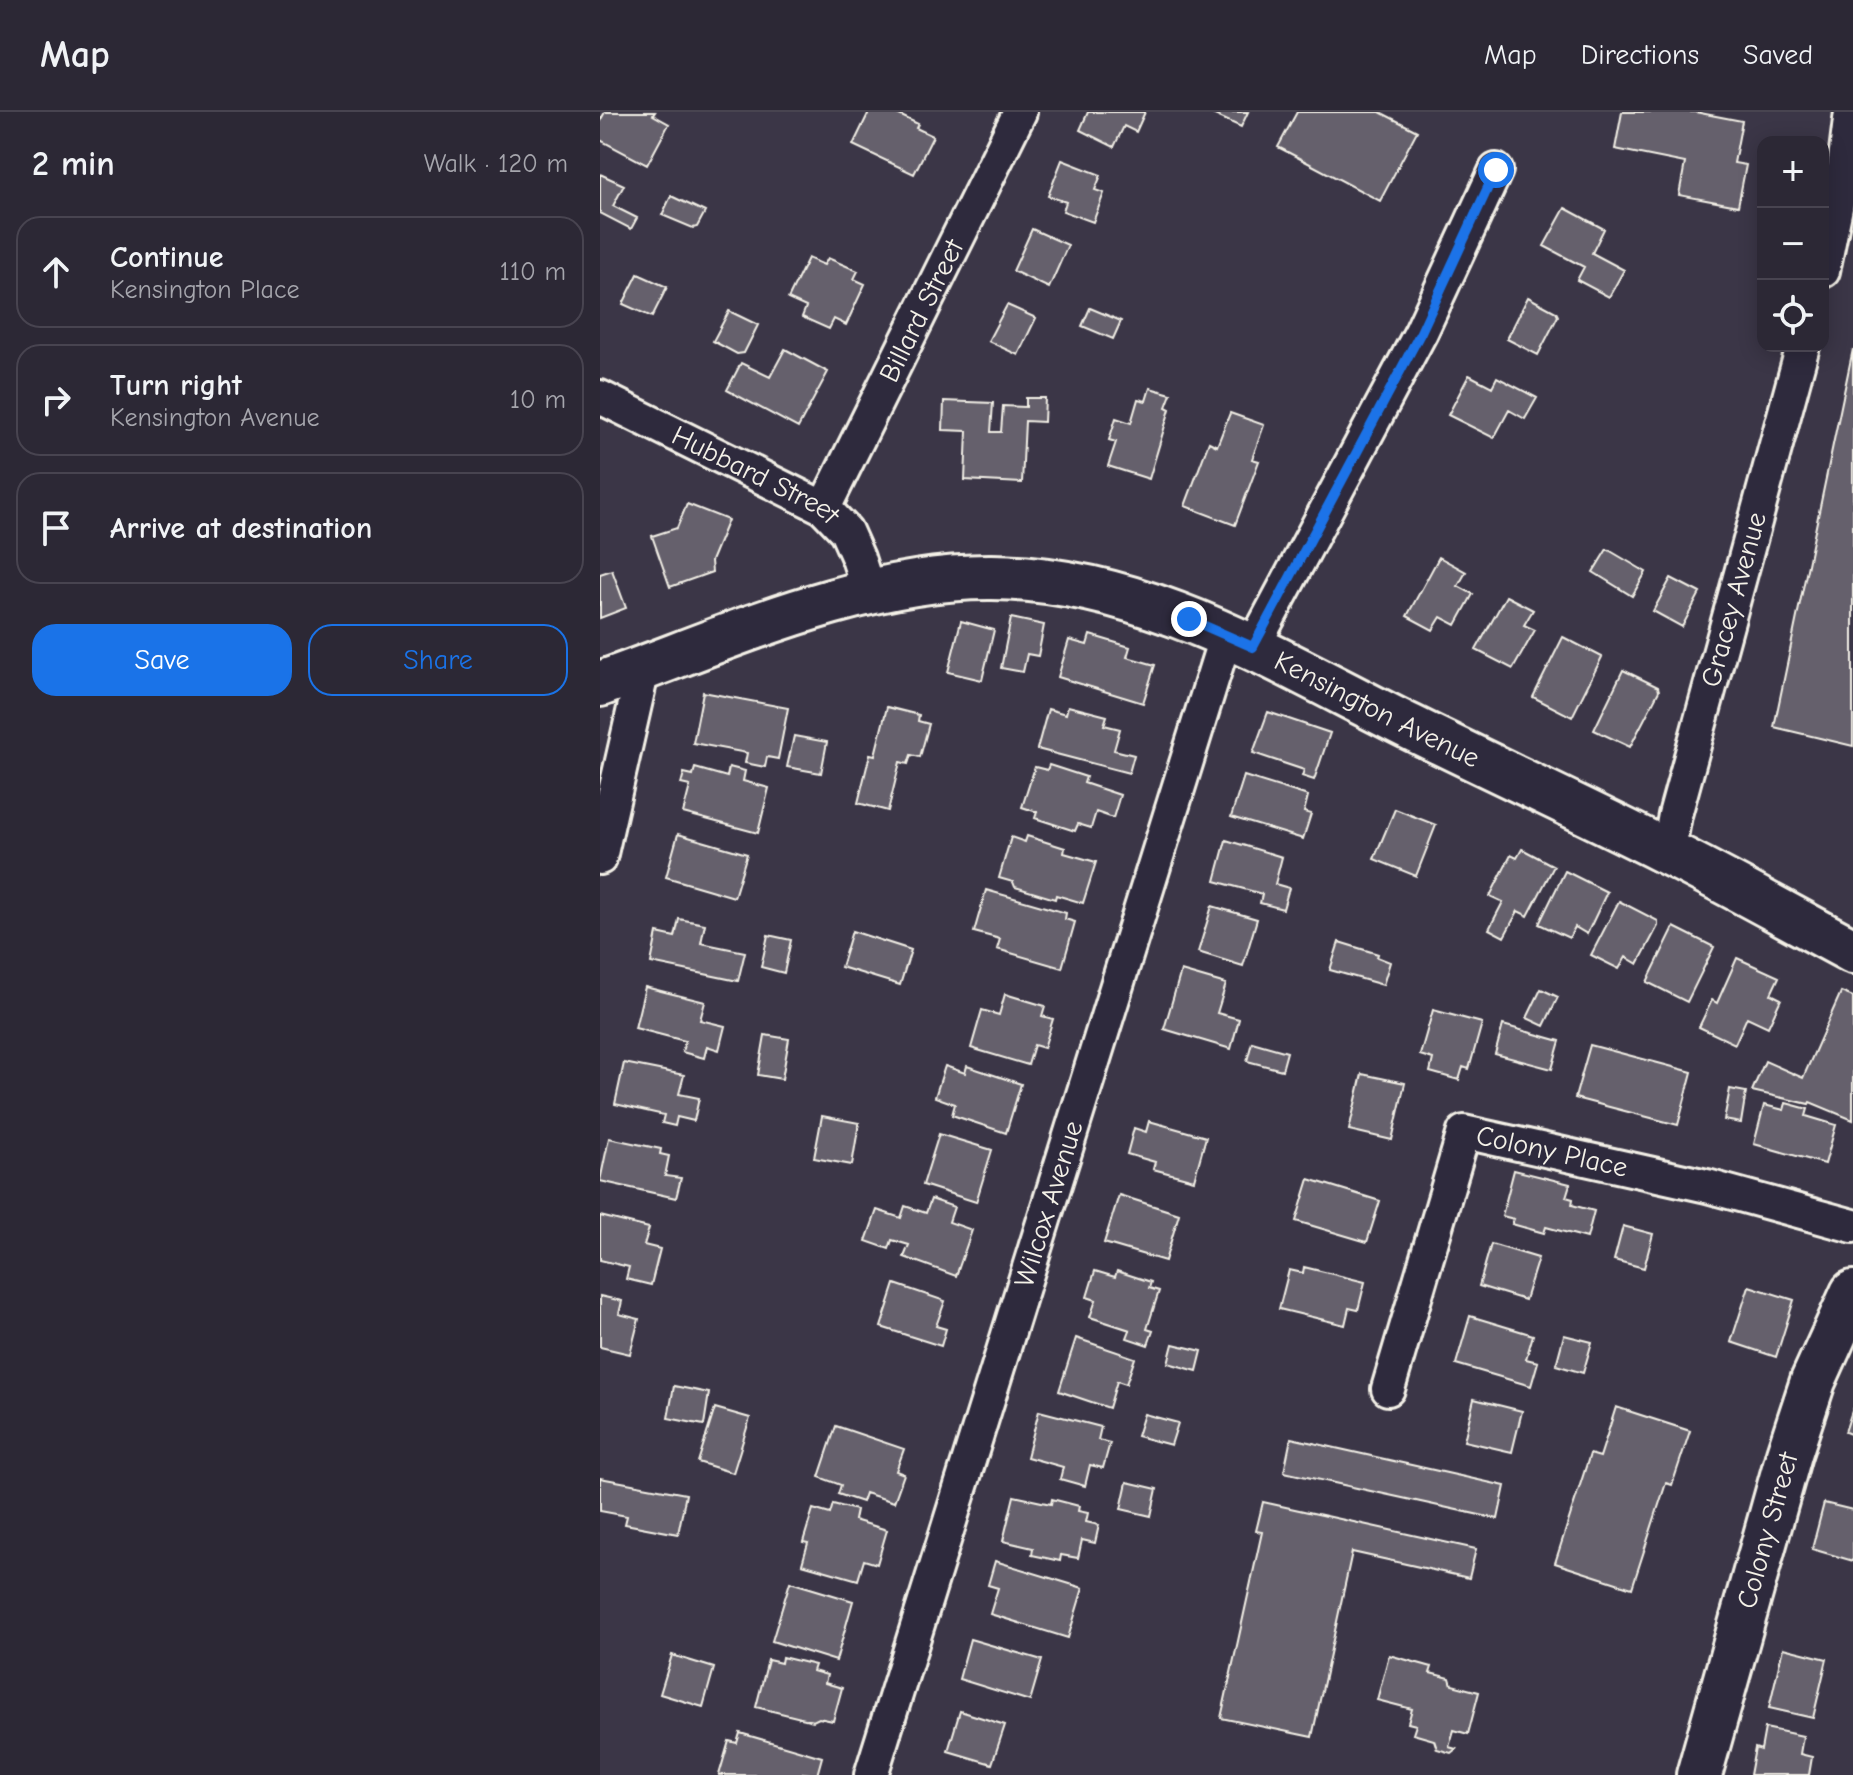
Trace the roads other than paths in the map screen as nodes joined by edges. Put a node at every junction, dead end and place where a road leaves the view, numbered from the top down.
1 (1020, 112) edge
2 (1851, 112) edge
3 (1496, 170) dead end
4 (1829, 242) edge
5 (1801, 352) edge
6 (600, 397) edge
7 (824, 508) junction
8 (869, 592) junction
9 (1239, 641) junction
10 (643, 669) junction
11 (600, 684) edge
12 (1668, 853) junction
13 (600, 858) edge
14 (1853, 951) edge
15 (1853, 1226) edge
16 (1853, 1293) edge
17 (1388, 1389) dead end
18 (871, 1775) edge
19 (1699, 1775) edge

1 - 7 street, Billard Street
2 - 4 street
3 - 9 street, Wilcox Avenue
5 - 12 street, Gracey Avenue
6 - 7 street, Hubbard Street
7 - 8 street, Hubbard Street
8 - 9 main road, Kensington Avenue
8 - 10 main road, Kensington Avenue
9 - 12 main road, Kensington Avenue
9 - 18 street, Wilcox Avenue
10 - 11 main road, Kensington Avenue
10 - 13 street
12 - 14 main road, Kensington Avenue
15 - 17 street, Colony Place
16 - 19 main road, Colony Street

